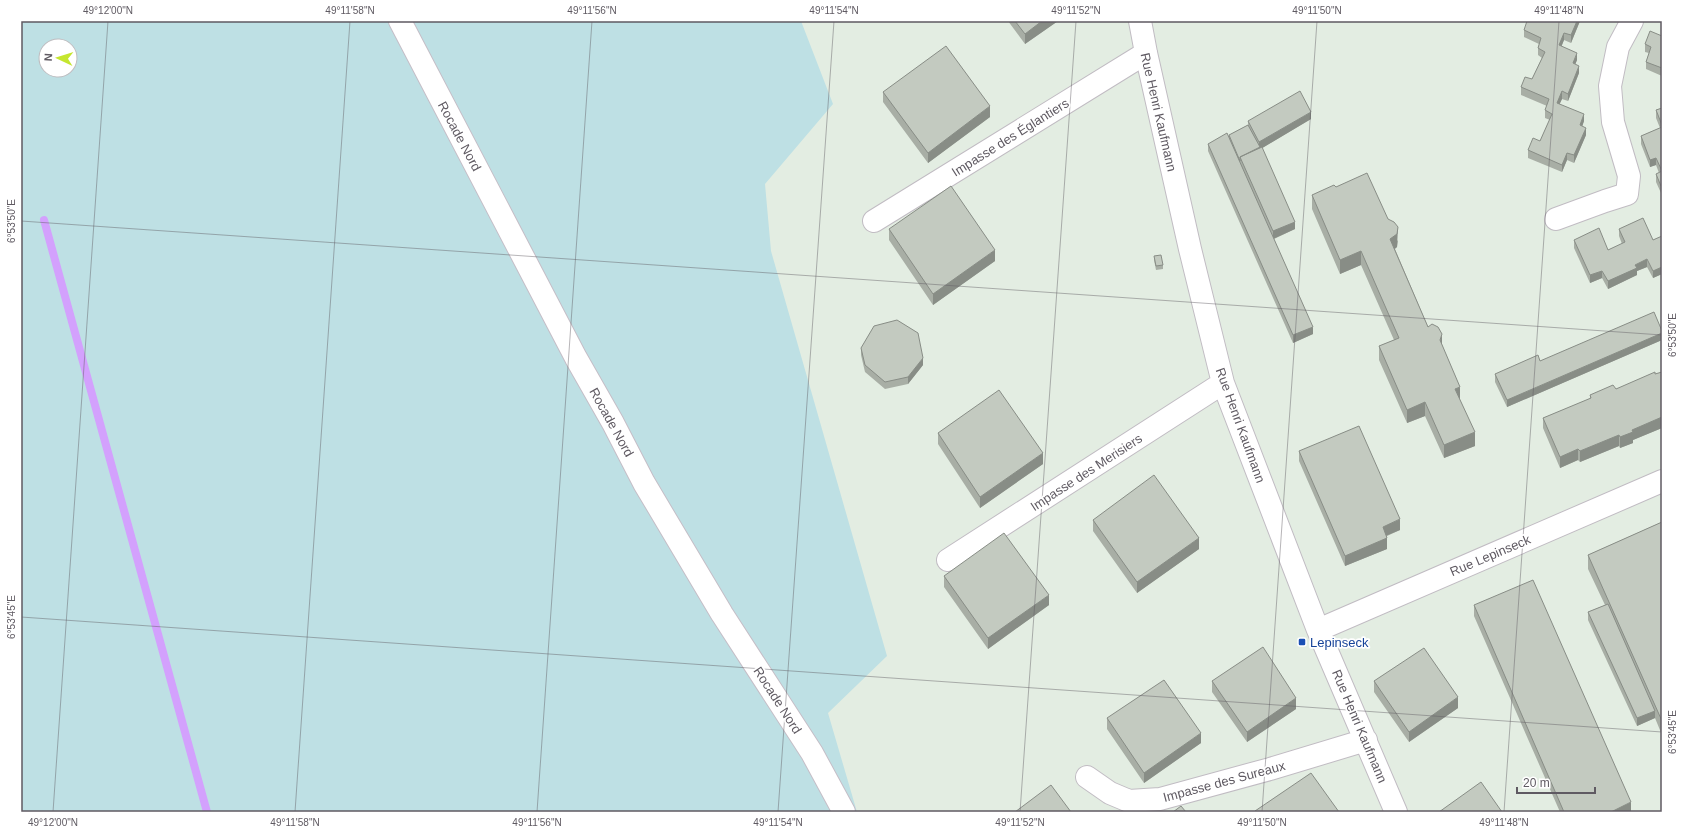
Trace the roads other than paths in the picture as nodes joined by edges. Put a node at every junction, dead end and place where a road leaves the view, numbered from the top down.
1 (400, 21) edge
2 (1140, 21) edge
3 (1632, 21) edge
4 (1146, 53) junction
5 (1556, 219) dead end
6 (874, 221) dead end
7 (1223, 383) junction
8 (1662, 481) edge
9 (948, 560) dead end
10 (1318, 630) junction
11 (1366, 740) junction
12 (1087, 777) dead end
13 (844, 812) edge
14 (1396, 812) edge

1 - 13 street, Rocade Nord
2 - 4 street, Rue Henri Kaufmann
3 - 5 street
4 - 6 street, Impasse des Églantiers
4 - 7 street, Rue Henri Kaufmann
7 - 9 street, Impasse des Merisiers
7 - 10 street, Rue Henri Kaufmann
8 - 10 street, Rue Lepinseck
10 - 11 street, Rue Henri Kaufmann
11 - 12 street, Impasse des Sureaux
11 - 14 street, Rue Henri Kaufmann

